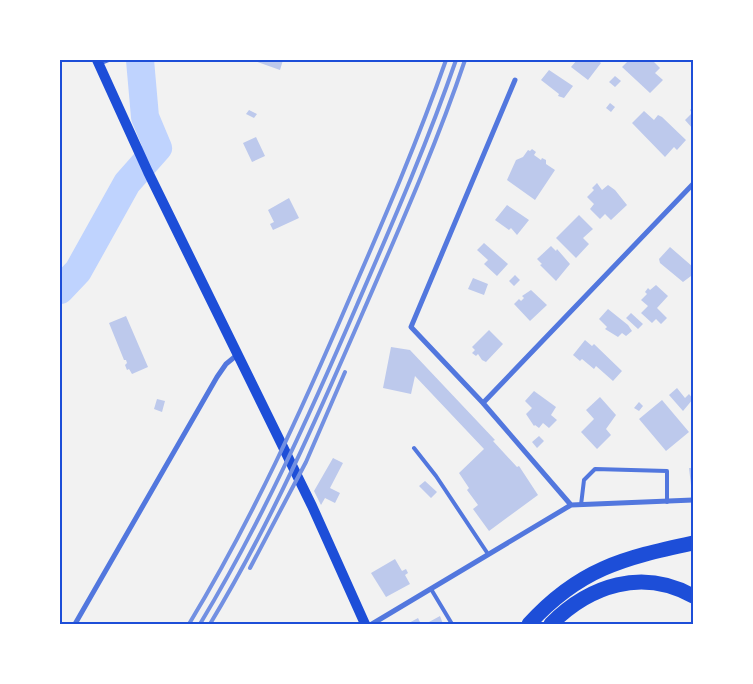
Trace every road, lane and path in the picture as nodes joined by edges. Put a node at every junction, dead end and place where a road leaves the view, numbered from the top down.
1 (102, 61) edge
2 (515, 80) dead end
3 (693, 184) edge
4 (237, 355) junction
5 (483, 403) junction
6 (414, 448) dead end
7 (693, 500) edge
8 (667, 502) junction
9 (571, 505) junction
10 (581, 505) junction
11 (693, 543) edge
12 (488, 554) junction
13 (431, 589) junction
14 (693, 596) edge
15 (75, 624) edge
16 (365, 624) edge
17 (372, 624) edge
18 (452, 624) edge
19 (529, 624) edge
20 (551, 624) edge

1 - 4 main road
2 - 5 street
3 - 5 street
4 - 15 street
4 - 16 main road
5 - 9 street
6 - 12 lane
7 - 8 street
8 - 10 street
8 - 10 lane
9 - 10 street
9 - 12 street
11 - 19 highway
12 - 13 street
13 - 17 street
13 - 18 lane
14 - 20 highway

